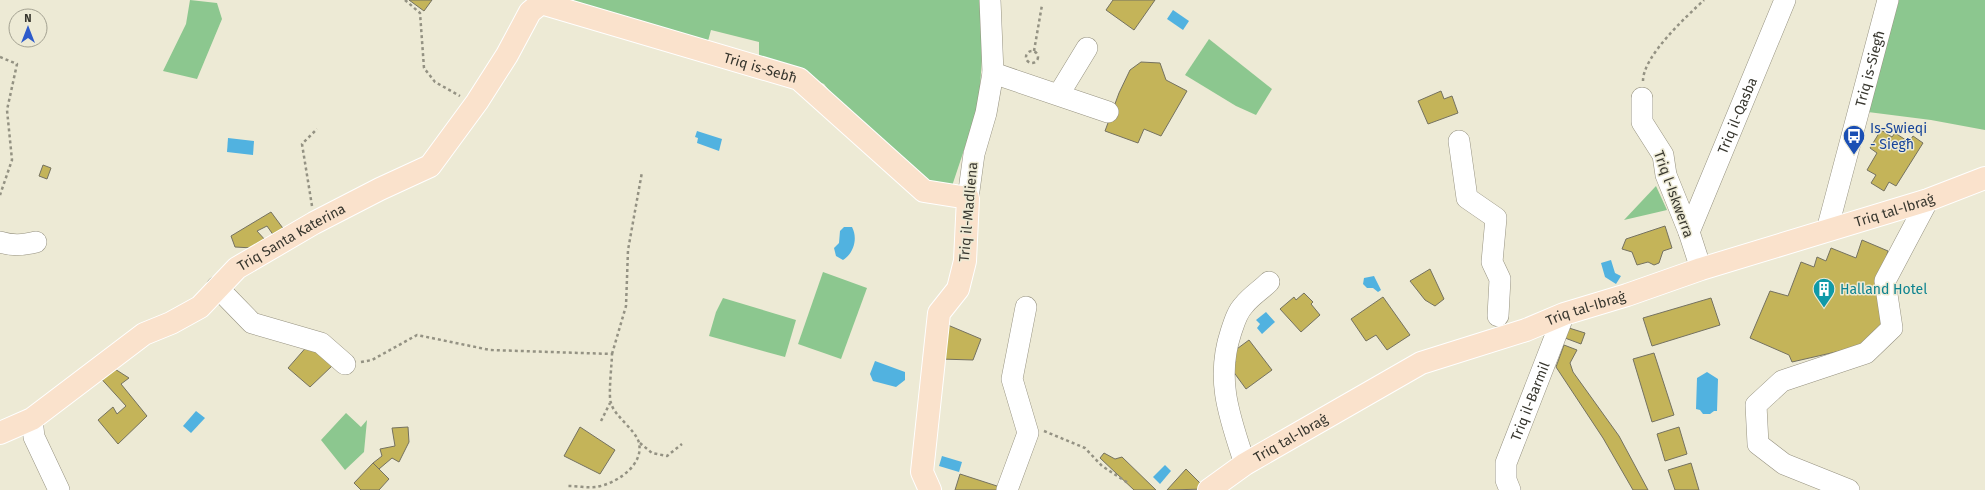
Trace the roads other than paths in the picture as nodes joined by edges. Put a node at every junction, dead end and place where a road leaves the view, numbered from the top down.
1 (990, 0) edge
2 (1785, 0) edge
3 (1888, 0) edge
4 (541, 3) joint
5 (1087, 48) dead end
6 (993, 72) junction
7 (1059, 94) junction
8 (1642, 98) road end
9 (1108, 112) dead end
10 (1459, 141) dead end
11 (1985, 178) edge
12 (968, 198) junction
13 (1928, 200) junction
14 (1827, 230) junction
15 (1689, 232) junction
16 (0, 242) edge
17 (36, 242) dead end
18 (1701, 269) junction
19 (1269, 282) dead end
20 (217, 287) junction
21 (1026, 307) dead end
22 (1564, 314) junction
23 (1498, 316) dead end
24 (345, 364) road end
25 (32, 419) junction
26 (0, 433) edge
27 (1506, 463) junction
28 (1244, 464) junction
29 (59, 490) edge
30 (930, 490) edge
31 (1007, 490) edge
32 (1209, 490) edge
33 (1494, 490) edge
34 (1510, 490) edge
35 (1849, 490) edge

1 - 6 street, Triq il-Madliena
2 - 15 street, Triq il-Qasba
3 - 14 street, Triq is-Siegħ
4 - 12 main road, Triq is-Sebħ
4 - 20 main road, Triq Santa Katerina
5 - 7 street
6 - 7 street
6 - 12 street, Triq il-Madliena
7 - 9 street
8 - 15 street, Triq l-Iskwerra
10 - 23 street
11 - 13 main road, Triq tal-Ibraġ
12 - 30 main road, Triq il-Madliena
13 - 14 main road, Triq tal-Ibraġ
13 - 35 street
14 - 18 main road, Triq tal-Ibraġ
15 - 18 street, Triq l-Iskwerra
16 - 17 street
18 - 22 main road, Triq tal-Ibraġ
19 - 28 street
20 - 24 street
20 - 25 main road, Triq Santa Katerina
21 - 31 street
22 - 27 street, Triq il-Barmil
22 - 28 main road, Triq tal-Ibraġ
25 - 26 main road, Triq Santa Katerina
25 - 29 street
27 - 33 street
27 - 34 street, Triq il-Barmil
28 - 32 main road, Triq tal-Ibraġ

